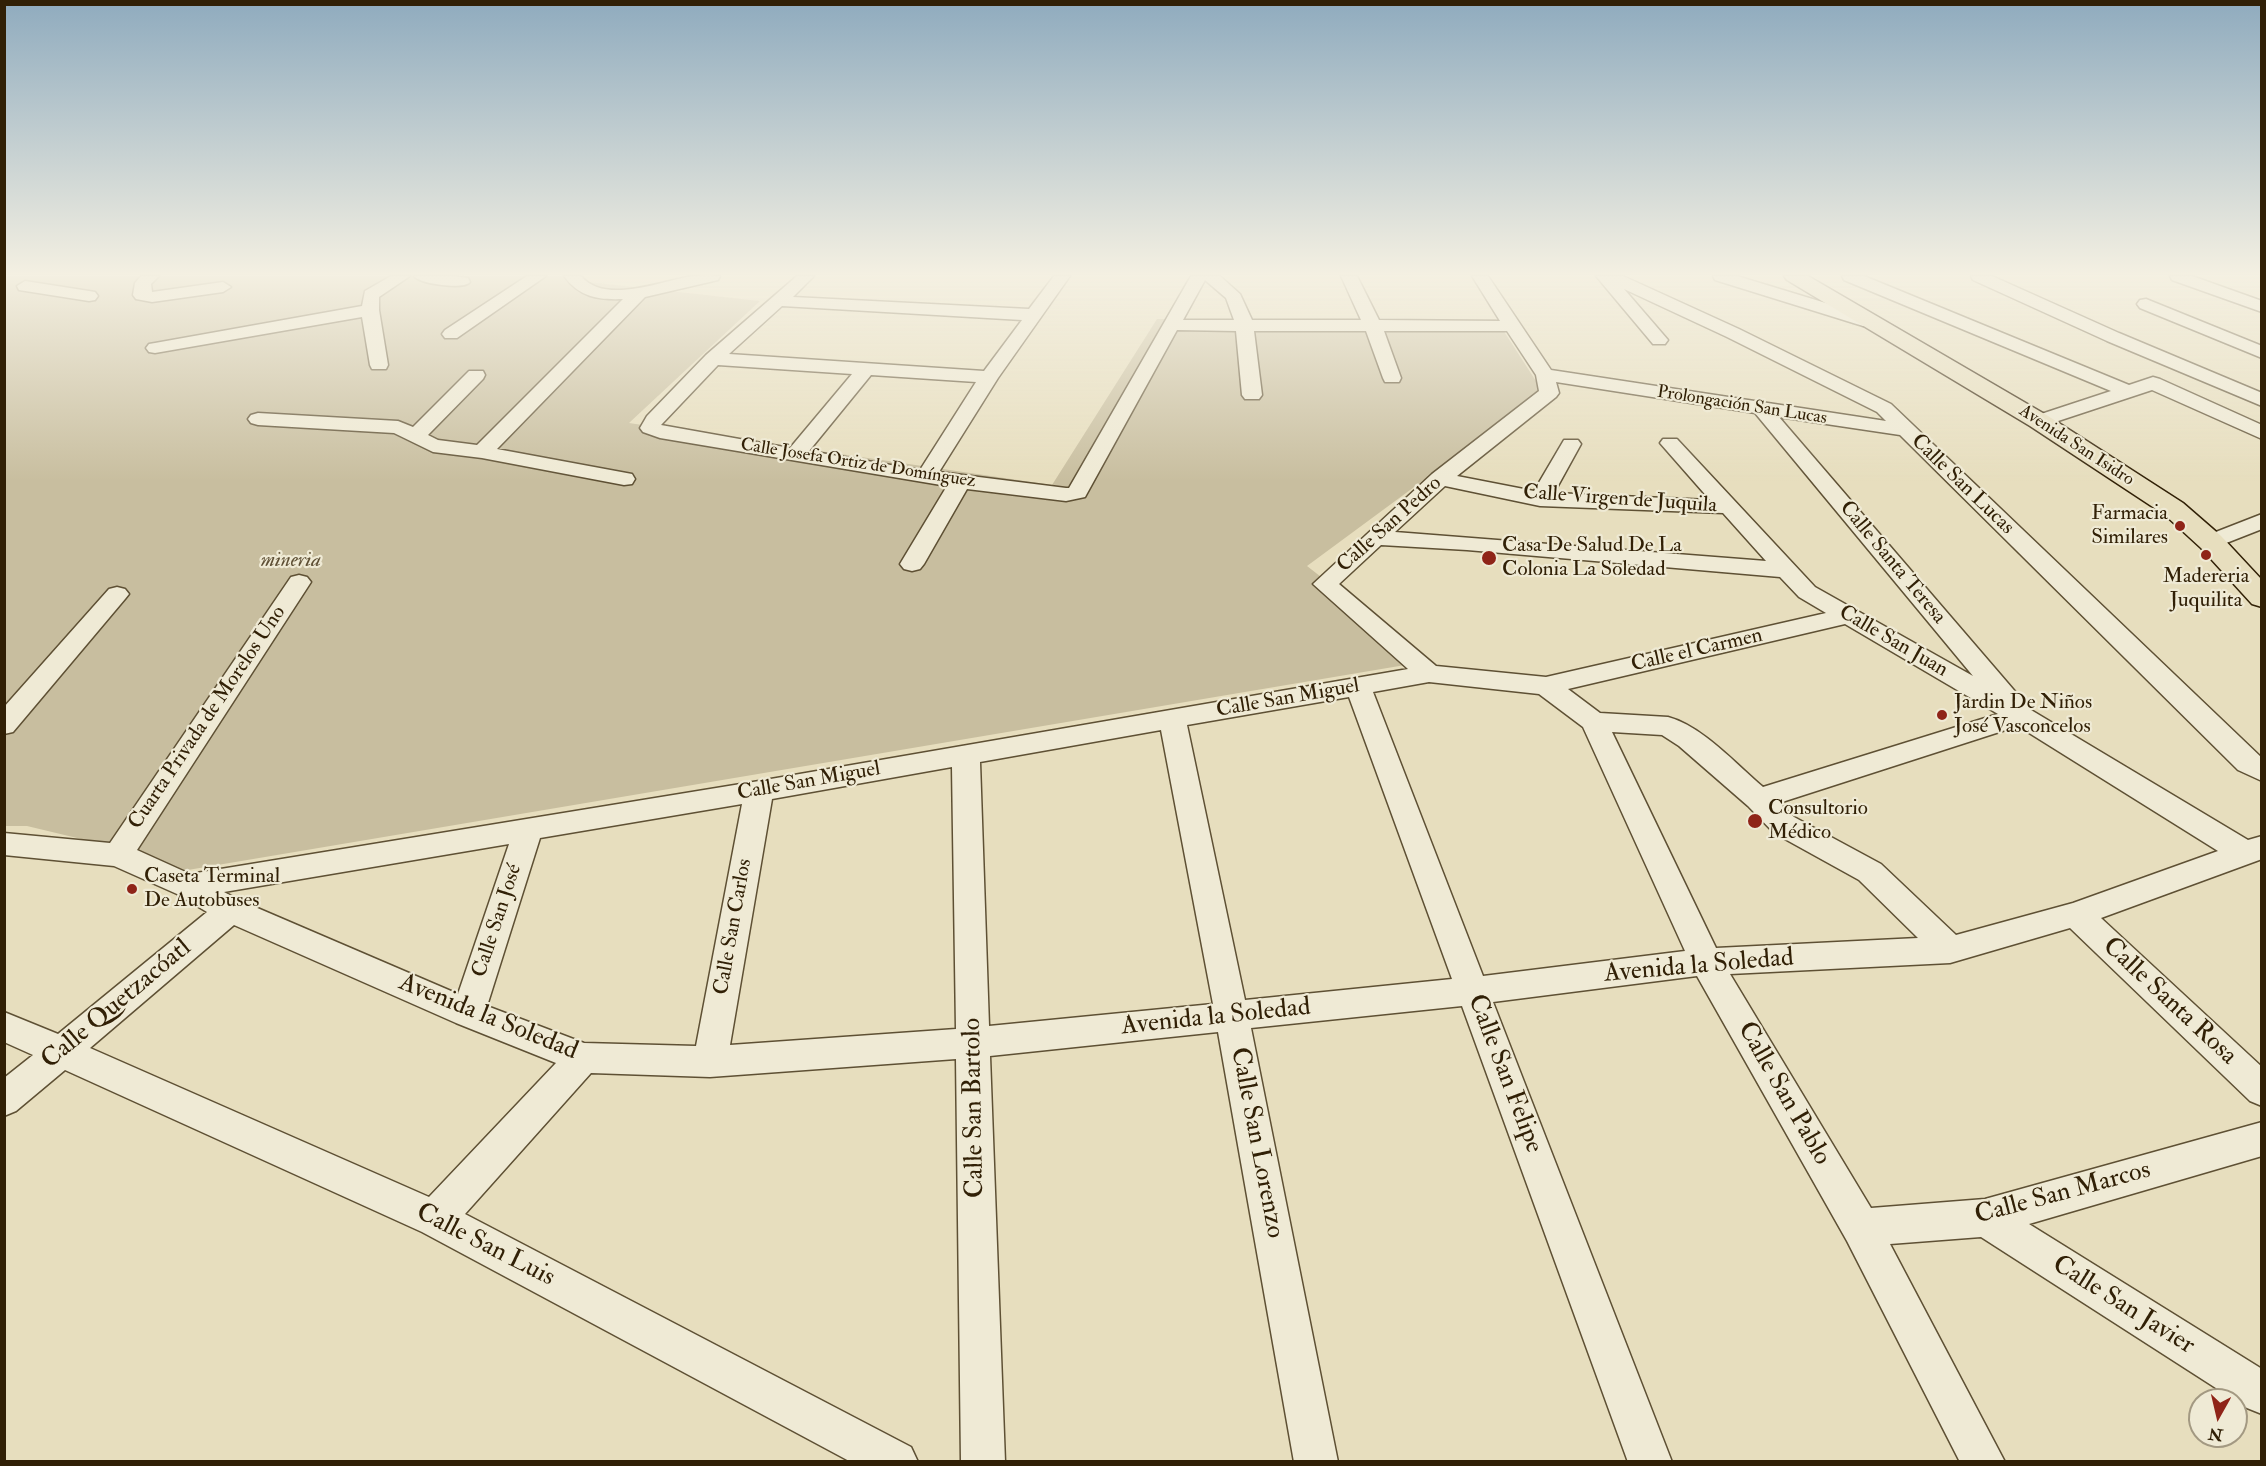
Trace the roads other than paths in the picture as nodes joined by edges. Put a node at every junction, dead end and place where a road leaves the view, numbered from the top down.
1 (172, 344) edge
2 (376, 344) edge
3 (588, 344) edge
4 (729, 344) edge
5 (1013, 344) edge
6 (1160, 344) edge
7 (1246, 344) edge
8 (1380, 344) edge
9 (1524, 344) edge
10 (1756, 344) edge
11 (1907, 344) edge
12 (2015, 344) edge
13 (2131, 344) edge
14 (2242, 344) edge
15 (155, 348) dead end
16 (2262, 353) edge
17 (712, 359) junction
18 (379, 366) dead end
19 (866, 369) junction
20 (476, 375) dead end
21 (1545, 375) junction
22 (989, 377) junction
23 (1392, 378) dead end
24 (2128, 391) junction
25 (1252, 395) dead end
26 (2262, 400) edge
27 (1762, 410) junction
28 (258, 419) dead end
29 (2039, 421) junction
30 (1905, 430) junction
31 (2262, 433) edge
32 (416, 436) junction
33 (1670, 443) dead end
34 (1571, 444) dead end
35 (482, 452) junction
36 (797, 453) junction
37 (926, 477) junction
38 (624, 479) dead end
39 (1440, 479) junction
40 (960, 482) junction
41 (1540, 499) junction
42 (1729, 507) junction
43 (2262, 521) edge
44 (1375, 538) junction
45 (2211, 542) junction
46 (912, 564) dead end
47 (1785, 570) junction
48 (299, 582) dead end
49 (117, 594) dead end
50 (2262, 598) edge
51 (1848, 616) junction
52 (1429, 674) junction
53 (1546, 686) junction
54 (1358, 687) junction
55 (2021, 716) junction
56 (1172, 719) junction
57 (1594, 722) junction
58 (4, 725) edge
59 (966, 754) junction
60 (2262, 771) edge
61 (759, 791) junction
62 (1758, 799) junction
63 (529, 828) junction
64 (4, 844) edge
65 (2253, 850) edge
66 (118, 855) junction
67 (188, 886) junction
68 (230, 910) junction
69 (2076, 914) junction
70 (1950, 950) junction
71 (1706, 962) junction
72 (1473, 991) junction
73 (468, 1013) junction
74 (1232, 1016) junction
75 (4, 1026) edge
76 (973, 1042) junction
77 (64, 1052) junction
78 (583, 1058) junction
79 (710, 1062) junction
80 (2262, 1090) edge
81 (4, 1100) edge
82 (2262, 1139) edge
83 (1985, 1218) junction
84 (435, 1219) junction
85 (1862, 1228) junction
86 (2262, 1393) edge
87 (896, 1461) edge
88 (983, 1461) edge
89 (1316, 1461) edge
90 (1650, 1461) edge
91 (1983, 1461) edge

1 - 15 street
2 - 18 street
3 - 35 street
4 - 17 street
5 - 22 street
6 - 40 street, Calle Josefa Ortiz de Domínguez
7 - 25 street
8 - 23 street
9 - 21 street
10 - 30 street, Calle San Lucas
11 - 29 main road, Avenida San Isidro
12 - 24 street
13 - 26 street
14 - 16 street
17 - 19 street
17 - 36 street, Calle Josefa Ortiz de Domínguez
19 - 22 street
19 - 36 street
20 - 32 street
21 - 27 street, Prolongación San Lucas
21 - 39 street, Calle San Pedro
22 - 37 street
24 - 29 street
24 - 31 street
27 - 30 street, Prolongación San Lucas
27 - 55 street, Calle Santa Teresa
28 - 32 street
29 - 45 main road, Avenida San Isidro
30 - 60 street, Calle San Lucas
32 - 35 street
33 - 42 street, Calle San Juan
34 - 41 street
35 - 38 street
36 - 37 street, Calle Josefa Ortiz de Domínguez
37 - 40 street, Calle Josefa Ortiz de Domínguez
39 - 41 street, Calle Virgen de Juquila
39 - 44 street, Calle San Pedro
40 - 46 street
41 - 42 street, Calle Virgen de Juquila
42 - 47 street, Calle San Juan
43 - 45 street
44 - 47 street
44 - 52 street, Calle San Pedro
45 - 50 main road, Avenida San Isidro
47 - 51 street, Calle San Juan
48 - 66 street, Cuarta Privada de Morelos Uno
49 - 58 street
51 - 53 street, Calle el Carmen
51 - 55 street, Calle San Juan
52 - 53 street, Calle San Miguel
52 - 54 street, Calle San Miguel
53 - 57 street
54 - 56 street, Calle San Miguel
54 - 72 street, Calle San Felipe
55 - 62 street
55 - 65 street, Calle San Juan
56 - 59 street, Calle San Miguel
56 - 74 street, Calle San Lorenzo
57 - 62 street
57 - 71 street, Calle San Pablo
59 - 61 street, Calle San Miguel
59 - 76 street, Calle San Bartolo
61 - 63 street, Calle San Miguel
61 - 79 street, Calle San Carlos
62 - 70 street
63 - 67 street, Calle San Miguel
63 - 73 street, Calle San José
64 - 66 street, Avenida la Soledad
65 - 69 street, Avenida la Soledad
66 - 67 street, Avenida la Soledad
67 - 68 street, Avenida la Soledad
68 - 73 street, Avenida la Soledad
68 - 77 street, Calle Quetzacóatl
69 - 70 street, Avenida la Soledad
69 - 80 street, Calle Santa Rosa
70 - 71 street, Avenida la Soledad
71 - 72 street, Avenida la Soledad
71 - 85 street, Calle San Pablo
72 - 74 street, Avenida la Soledad
72 - 90 street, Calle San Felipe
73 - 78 street, Avenida la Soledad
74 - 76 street, Avenida la Soledad
74 - 89 street, Calle San Lorenzo
75 - 77 street, Calle San Luis
76 - 79 street, Avenida la Soledad
76 - 88 street, Calle San Bartolo
77 - 81 street, Calle Quetzacóatl
77 - 84 street, Calle San Luis
78 - 79 street, Avenida la Soledad
78 - 84 street
82 - 83 street, Calle San Marcos
83 - 85 street, Calle San Marcos
83 - 86 street, Calle San Javier
84 - 87 street, Calle San Luis
85 - 91 street, Calle San Pablo

